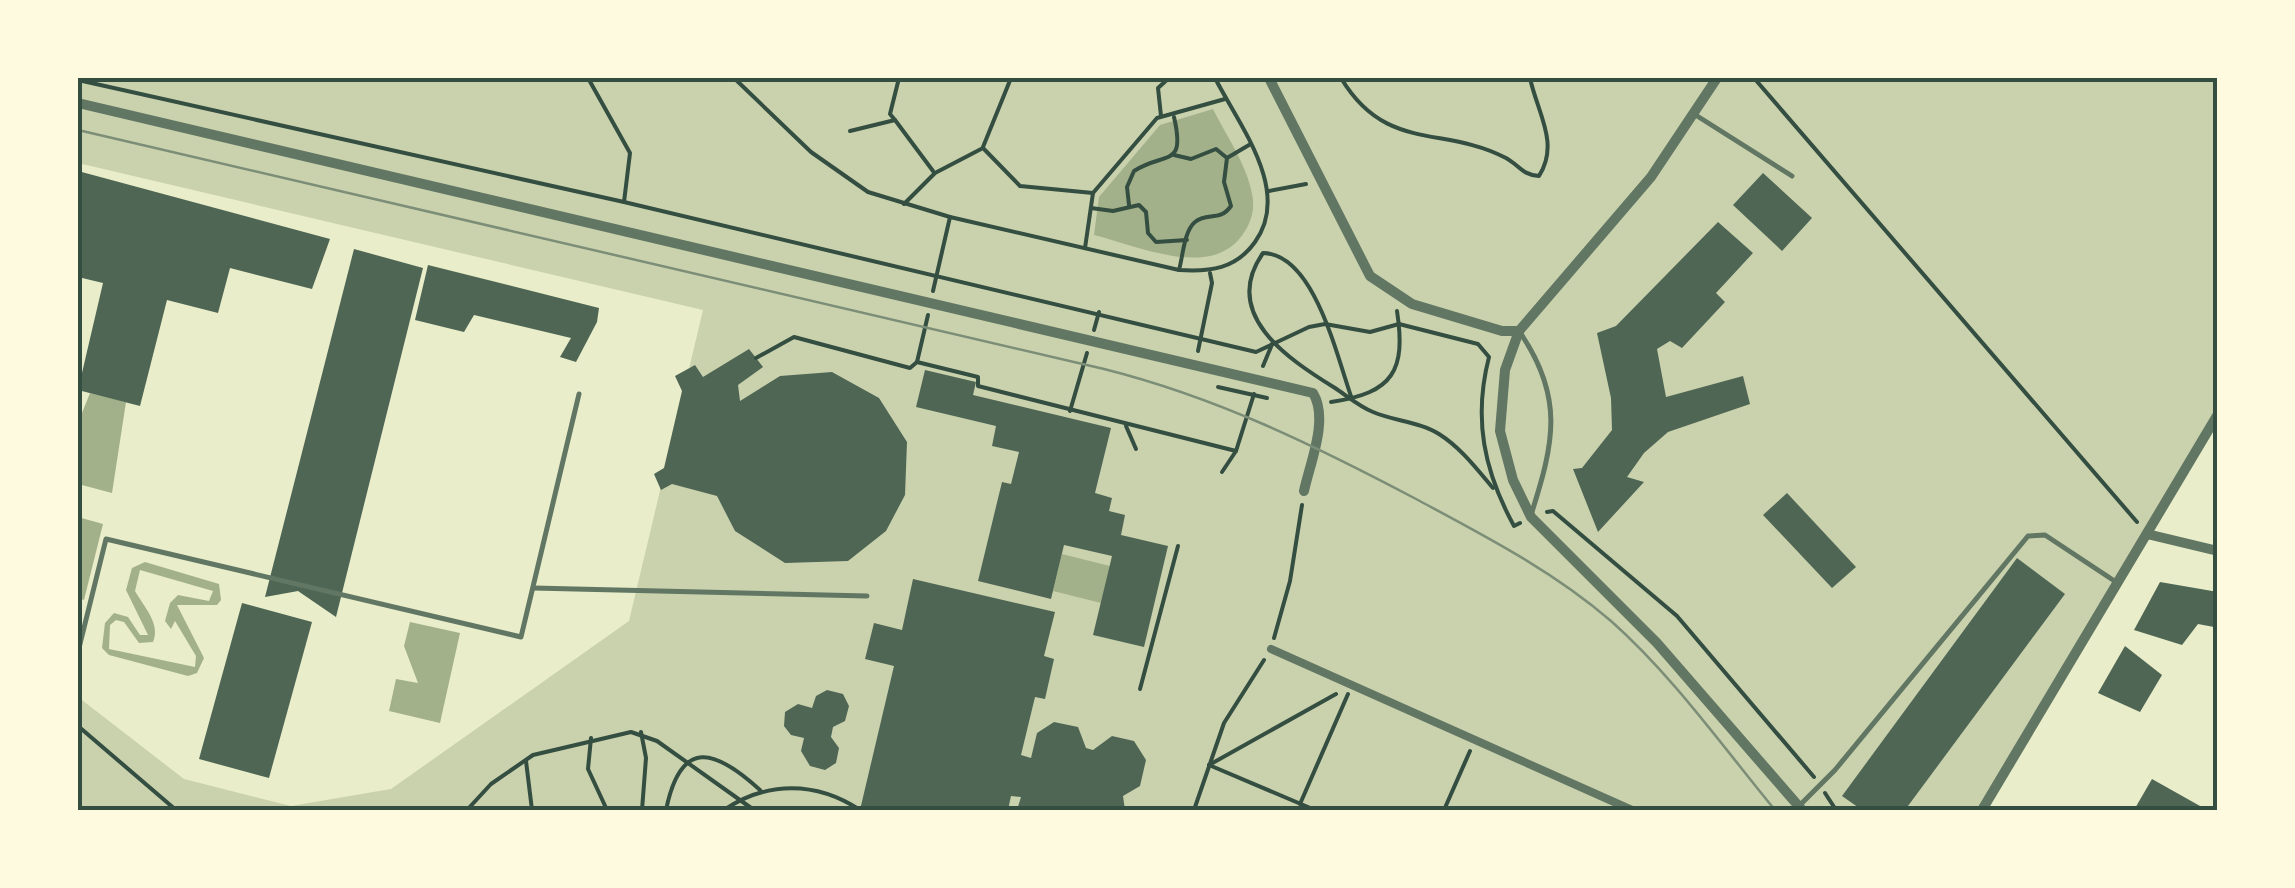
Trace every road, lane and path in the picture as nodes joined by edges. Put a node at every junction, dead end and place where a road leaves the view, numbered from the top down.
1 (588, 78) edge
2 (734, 78) edge
3 (899, 78) edge
4 (1011, 78) edge
5 (1155, 78) edge
6 (1170, 78) edge
7 (1216, 78) edge
8 (1269, 78) edge
9 (1341, 78) edge
10 (1530, 78) edge
11 (1717, 78) edge
12 (1754, 78) edge
13 (78, 80) edge
14 (1162, 81) junction
15 (1226, 98) junction
16 (78, 103) edge
17 (1693, 113) junction
18 (1160, 116) junction
19 (1174, 118) junction
20 (895, 120) junction
21 (850, 131) dead end
22 (1250, 145) junction
23 (983, 148) junction
24 (1174, 155) junction
25 (1227, 158) junction
26 (935, 173) junction
27 (1792, 176) dead end
28 (1321, 182) junction
29 (1268, 191) junction
30 (1093, 193) junction
31 (624, 202) junction
32 (903, 205) junction
33 (1129, 205) junction
34 (1094, 209) junction
35 (1186, 240) junction
36 (1086, 248) junction
37 (1180, 270) junction
38 (1210, 272) junction
39 (1396, 297) junction
40 (1100, 312) junction
41 (1325, 324) junction
42 (1399, 324) junction
43 (1519, 331) junction
44 (1200, 339) junction
45 (1090, 342) junction
46 (1273, 342) junction
47 (756, 358) dead end
48 (1196, 364) junction
49 (1257, 380) junction
50 (1207, 384) dead end
51 (579, 394) dead end
52 (1253, 396) junction
53 (1269, 399) dead end
54 (1352, 399) junction
55 (1320, 403) junction
56 (1070, 411) junction
57 (2218, 414) edge
58 (1126, 424) junction
59 (1136, 449) dead end
60 (1236, 452) junction
61 (1222, 472) dead end
62 (1495, 490) junction
63 (1304, 491) dead end
64 (1553, 511) dead end
65 (1530, 518) junction
66 (1514, 526) dead end
67 (2147, 534) junction
68 (1178, 546) dead end
69 (2218, 551) edge
70 (2117, 583) junction
71 (533, 588) junction
72 (867, 596) dead end
73 (1271, 648) dead end
74 (78, 652) edge
75 (1352, 685) junction
76 (1140, 689) dead end
77 (78, 726) edge
78 (640, 732) junction
79 (591, 738) junction
80 (1474, 740) junction
81 (525, 760) junction
82 (687, 763) junction
83 (1821, 786) junction
84 (760, 790) junction
85 (738, 801) junction
86 (1300, 804) junction
87 (1800, 808) edge
88 (176, 810) edge
89 (468, 810) edge
90 (532, 810) edge
91 (607, 810) edge
92 (642, 810) edge
93 (666, 810) edge
94 (724, 810) edge
95 (754, 810) edge
96 (860, 810) edge
97 (1316, 810) edge
98 (1444, 810) edge
99 (1632, 810) edge
100 (1836, 810) edge
101 (1982, 810) edge

1 - 31 path
2 - 32 path
3 - 20 path
4 - 23 path
5 - 14 path
6 - 14 path
7 - 15 path
8 - 28 street
9 - 10 path
11 - 17 street
12 - 67 path
13 - 31 path
14 - 18 path
15 - 19 path
15 - 22 path
16 - 45 street
17 - 27 lane
17 - 43 street
18 - 19 path
18 - 30 path
19 - 24 path
20 - 21 path
20 - 26 path
22 - 25 path
22 - 29 path
23 - 26 path
23 - 30 path
24 - 25 path
24 - 33 path
25 - 35 path
26 - 32 path
28 - 29 path
28 - 39 street
29 - 38 path
30 - 34 path
31 - 40 path
32 - 36 path
33 - 34 path
33 - 35 path
34 - 36 path
35 - 37 path
36 - 37 path
37 - 38 path
38 - 44 path
39 - 42 path
39 - 43 street
40 - 44 path
40 - 45 path
41 - 42 path
41 - 46 path
41 - 46 path
41 - 54 path
42 - 54 path
42 - 62 path
43 - 65 street
43 - 65 lane
44 - 46 path
44 - 48 path
45 - 48 street
45 - 56 path
46 - 49 path
46 - 54 path
47 - 56 path
48 - 49 street
49 - 52 path
49 - 55 street
50 - 52 path
51 - 71 lane
52 - 53 path
52 - 60 path
54 - 55 path
54 - 62 path
55 - 63 street
56 - 58 path
57 - 67 street
58 - 59 path
58 - 60 path
60 - 61 path
62 - 66 path
64 - 83 path
65 - 87 street
67 - 69 street
67 - 70 street
68 - 76 path
70 - 83 lane
70 - 101 street
71 - 72 lane
71 - 74 lane
73 - 75 street
75 - 80 street
75 - 86 path
75 - 86 path
77 - 88 path
78 - 79 path
78 - 82 path
78 - 92 path
79 - 81 path
79 - 91 path
80 - 98 path
80 - 99 street
81 - 89 path
81 - 90 path
82 - 84 path
82 - 85 path
82 - 93 path
83 - 87 lane
83 - 100 path
84 - 85 path
84 - 96 path
85 - 94 path
85 - 95 path
86 - 97 path

